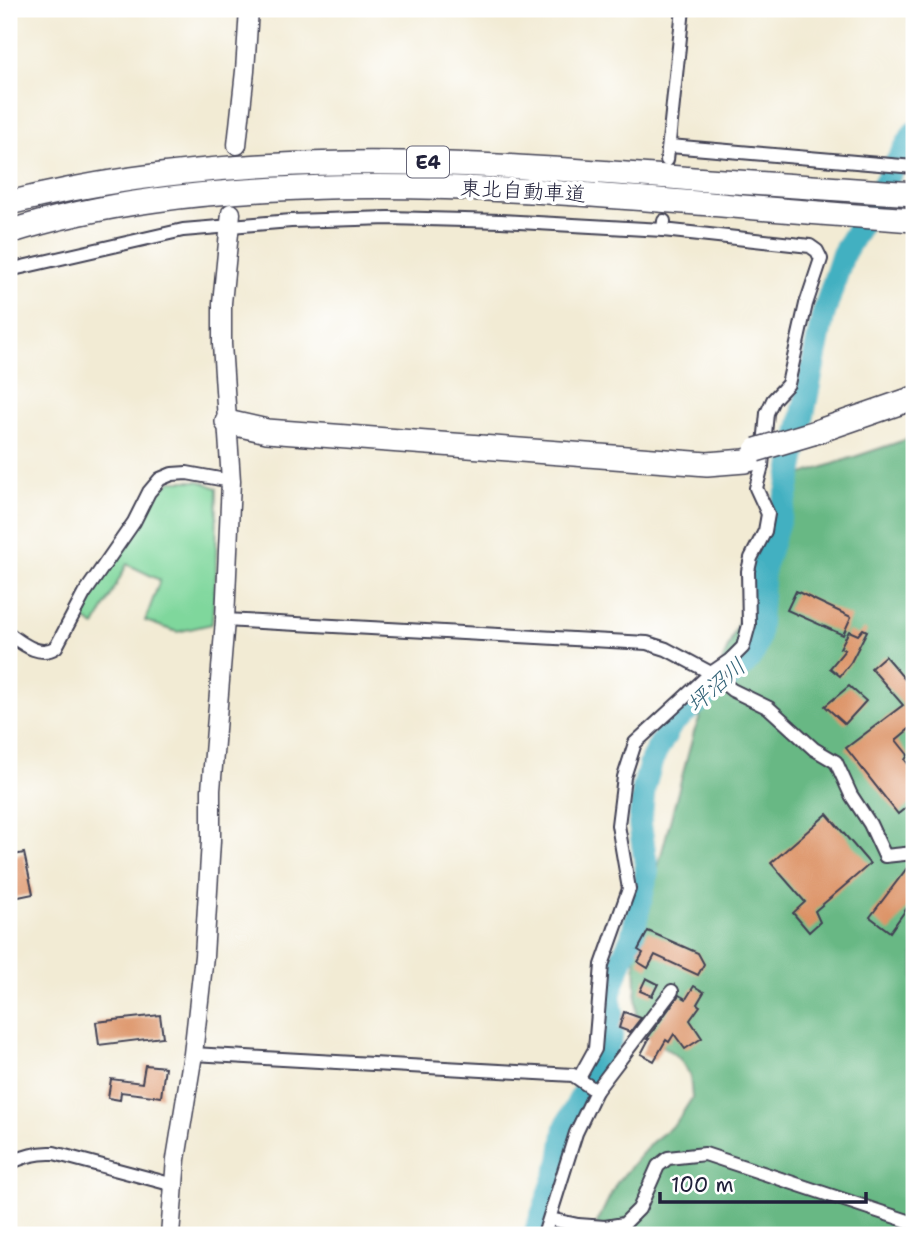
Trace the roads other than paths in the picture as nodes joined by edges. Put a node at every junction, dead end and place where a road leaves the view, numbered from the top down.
1 (249, 9) edge
2 (683, 9) edge
3 (237, 145) dead end
4 (670, 146) junction
5 (667, 160) dead end
6 (914, 167) edge
7 (909, 194) edge
8 (9, 203) edge
9 (230, 219) junction
10 (903, 219) edge
11 (9, 232) edge
12 (9, 270) edge
13 (914, 398) edge
14 (914, 408) edge
15 (227, 422) junction
16 (813, 437) junction
17 (231, 481) junction
18 (225, 620) junction
19 (9, 634) edge
20 (718, 679) junction
21 (914, 853) edge
22 (672, 991) dead end
23 (193, 1054) junction
24 (587, 1085) junction
25 (9, 1163) edge
26 (174, 1185) junction
27 (550, 1219) junction
28 (914, 1223) edge
29 (170, 1235) edge
30 (544, 1235) edge

1 - 3 street
2 - 4 street
4 - 5 street
4 - 6 street
7 - 8 highway, 東北自動車道 / E4
9 - 12 street
9 - 15 street
9 - 20 street
10 - 11 highway, 東北自動車道 / E4
13 - 16 highway
14 - 16 highway
15 - 16 highway, bridge
15 - 17 street
17 - 18 street
17 - 19 street
18 - 20 street
18 - 23 street
20 - 21 street
20 - 24 street
22 - 24 street
23 - 24 street
23 - 26 street
24 - 27 street
25 - 26 street
26 - 29 street
27 - 28 street
27 - 30 street

